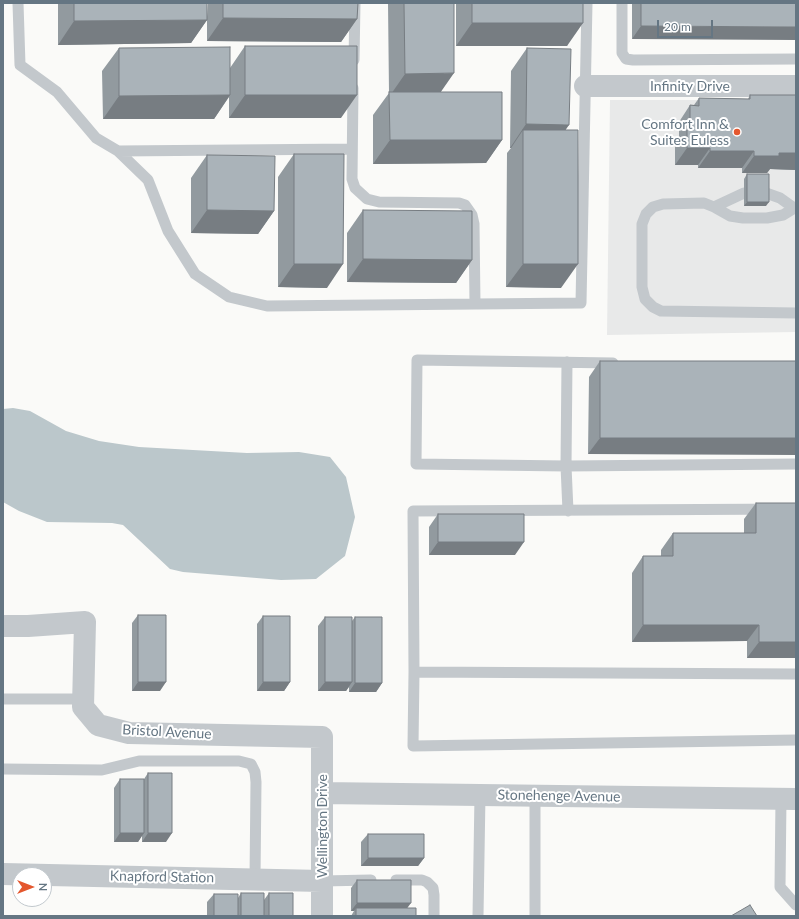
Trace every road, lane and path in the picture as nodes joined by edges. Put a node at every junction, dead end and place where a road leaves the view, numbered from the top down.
1 (18, 3) edge
2 (355, 3) edge
3 (587, 3) edge
4 (622, 3) edge
5 (796, 59) edge
6 (585, 86) junction
7 (796, 86) edge
8 (352, 149) junction
9 (118, 151) junction
10 (744, 192) dead end
11 (766, 192) edge
12 (714, 207) junction
13 (795, 207) edge
14 (475, 304) junction
15 (796, 313) edge
16 (567, 362) junction
17 (622, 363) edge
18 (796, 464) edge
19 (566, 466) junction
20 (796, 509) edge
21 (568, 510) junction
22 (3, 626) edge
23 (414, 672) junction
24 (796, 674) edge
25 (3, 698) edge
26 (83, 699) junction
27 (322, 737) joint
28 (796, 740) edge
29 (3, 769) edge
30 (322, 793) junction
31 (480, 795) junction
32 (535, 796) junction
33 (788, 799) edge
34 (3, 874) edge
35 (255, 879) junction
36 (322, 881) junction
37 (796, 905) edge
38 (322, 916) edge
39 (434, 916) edge
40 (478, 916) edge
41 (535, 916) edge

1 - 9 lane
2 - 8 lane
3 - 6 lane
4 - 5 lane
6 - 7 street, Infinity Drive
6 - 14 lane
8 - 9 lane
8 - 14 lane
9 - 14 lane
10 - 12 lane
11 - 13 lane
12 - 13 lane
12 - 15 lane
16 - 17 lane
16 - 19 lane
16 - 19 lane
18 - 19 lane
19 - 21 lane
20 - 21 lane
21 - 23 lane
22 - 26 street, Bristol Avenue
23 - 24 lane
23 - 28 lane
25 - 26 lane
26 - 27 street, Bristol Avenue
27 - 30 street, Wellington Drive
29 - 35 lane
30 - 31 street, Stonehenge Avenue
30 - 36 street, Wellington Drive
31 - 32 street, Stonehenge Avenue
31 - 40 lane
32 - 33 street, Stonehenge Avenue
32 - 41 lane
33 - 37 lane
34 - 35 street, Knapford Station
35 - 36 street, Knapford Station
36 - 38 street, Wellington Drive
36 - 39 lane

